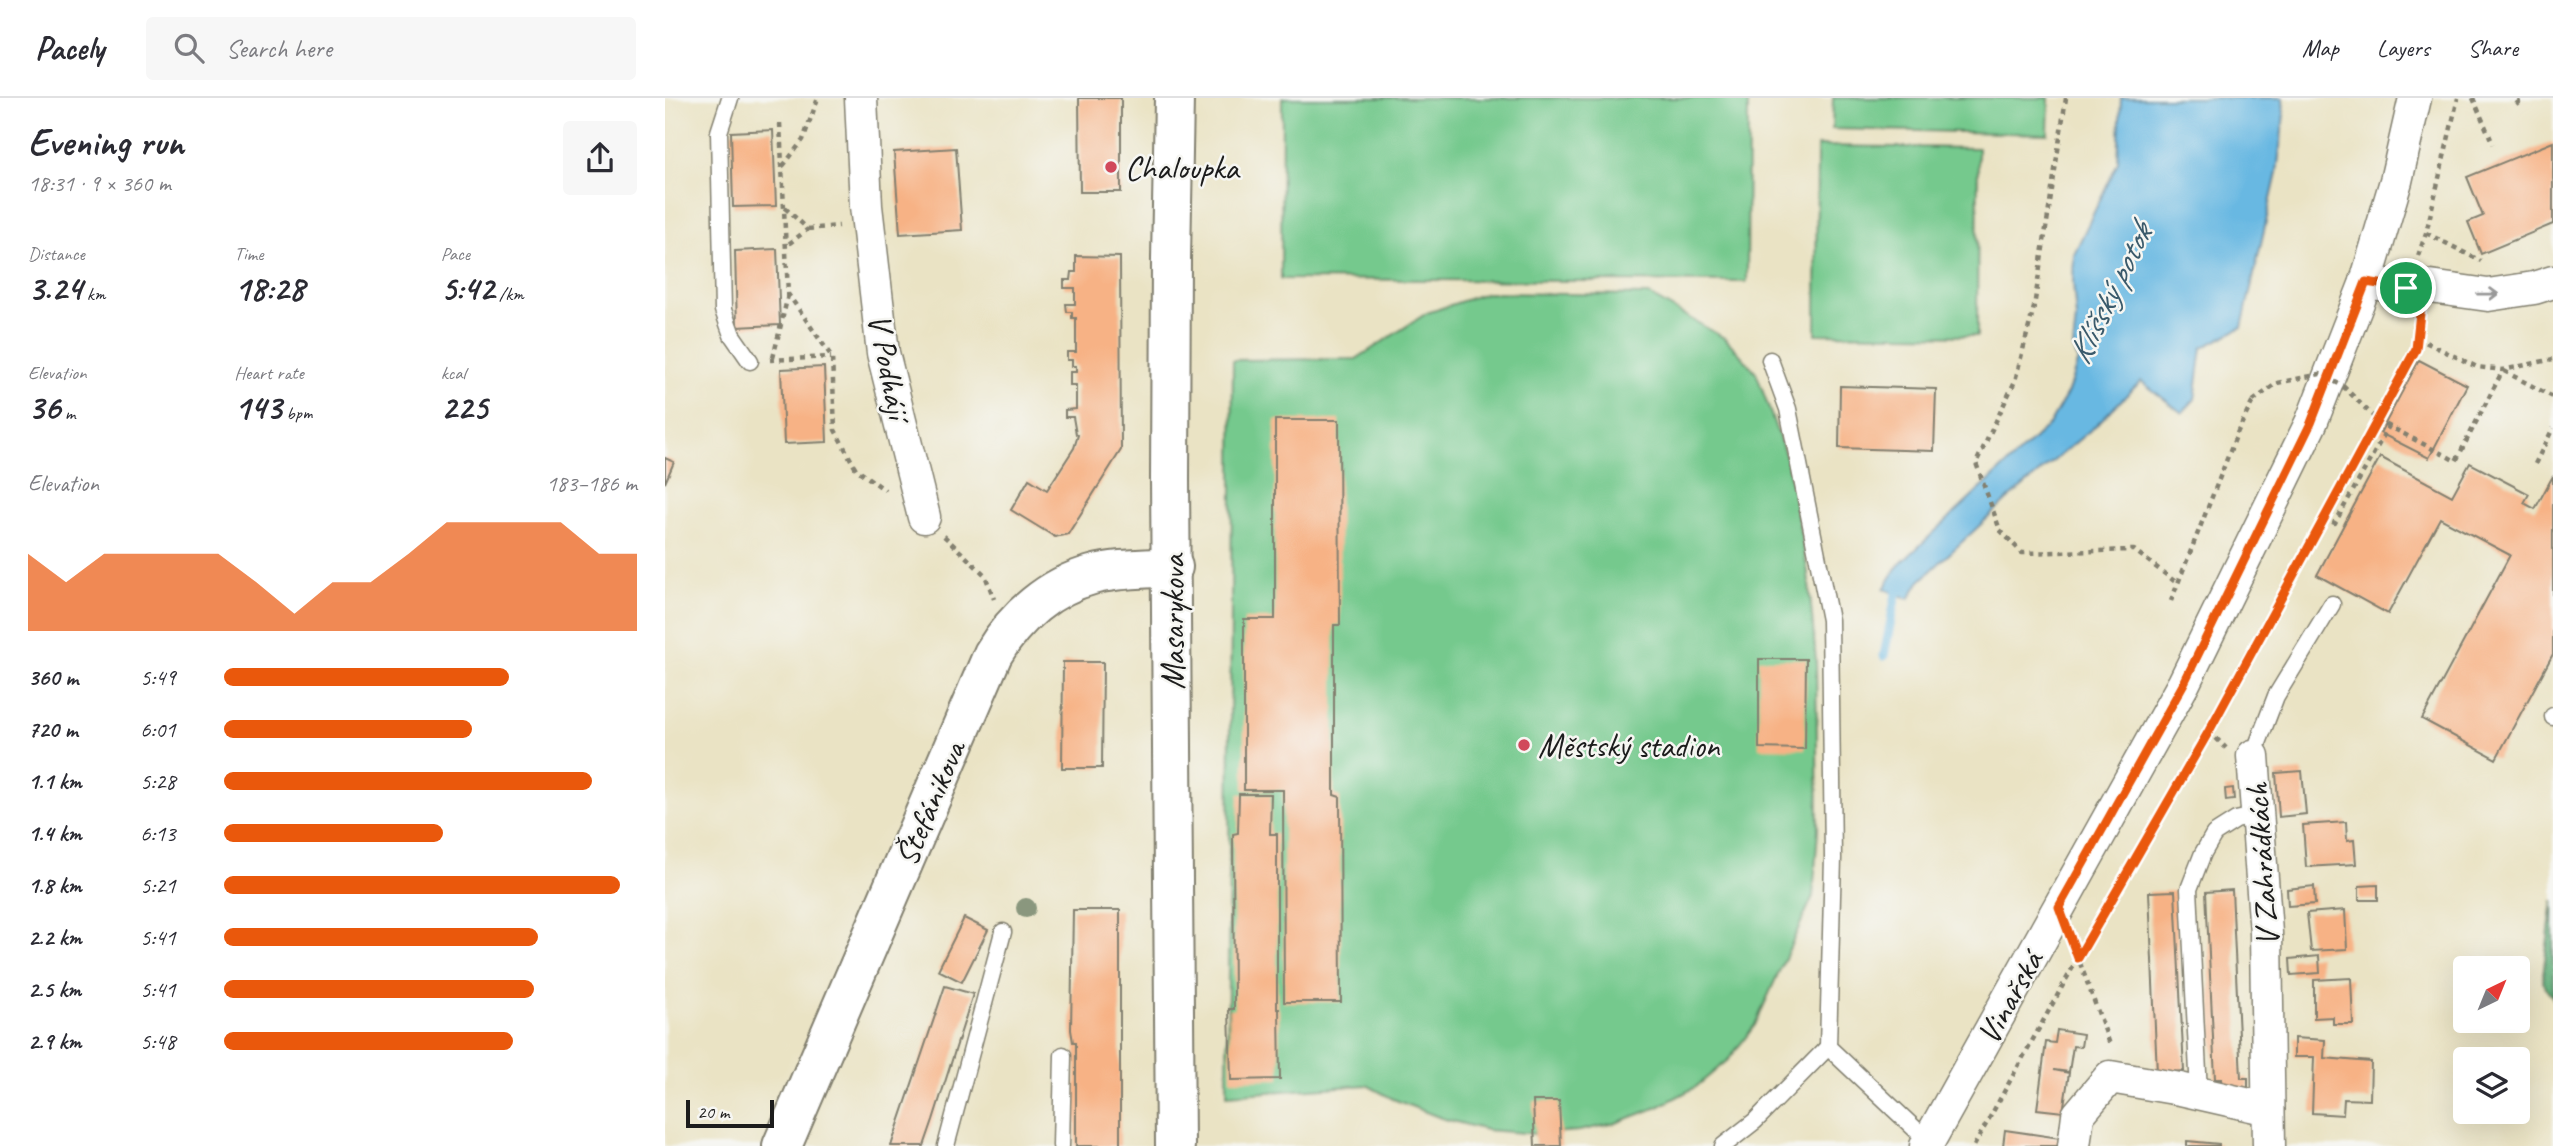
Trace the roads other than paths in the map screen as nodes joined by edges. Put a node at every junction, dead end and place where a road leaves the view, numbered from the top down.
1 (730, 98) edge
2 (862, 98) edge
3 (1174, 98) edge
4 (2415, 98) edge
5 (2366, 282) junction
6 (2553, 282) edge
7 (1770, 360) dead end
8 (750, 361) road end
9 (924, 517) road end
10 (1173, 567) junction
11 (2332, 604) dead end
12 (2253, 756) joint
13 (2258, 815) junction
14 (1003, 932) dead end
15 (1828, 1046) junction
16 (1063, 1055) dead end
17 (2199, 1093) junction
18 (2268, 1109) junction
19 (1928, 1144) edge
20 (782, 1146) edge
21 (946, 1146) edge
22 (1061, 1146) edge
23 (1175, 1146) edge
24 (1723, 1146) edge
25 (2074, 1146) edge
26 (2269, 1146) edge

1 - 8 lane
2 - 9 street, V Podhájí
3 - 10 street, Masarykova
4 - 5 street, Vinařská
5 -> 6 street
5 - 19 street, Vinařská
7 - 15 lane
10 - 20 street, Štefánikova
10 - 23 street, Masarykova
11 - 12 lane, V Zahrádkách
12 - 13 street, V Zahrádkách
13 - 17 lane
13 - 18 street, V Zahrádkách
14 - 21 lane
15 - 19 lane
15 - 24 lane
16 - 22 lane
17 - 18 street
17 - 25 street
18 - 26 street, V Zahrádkách

